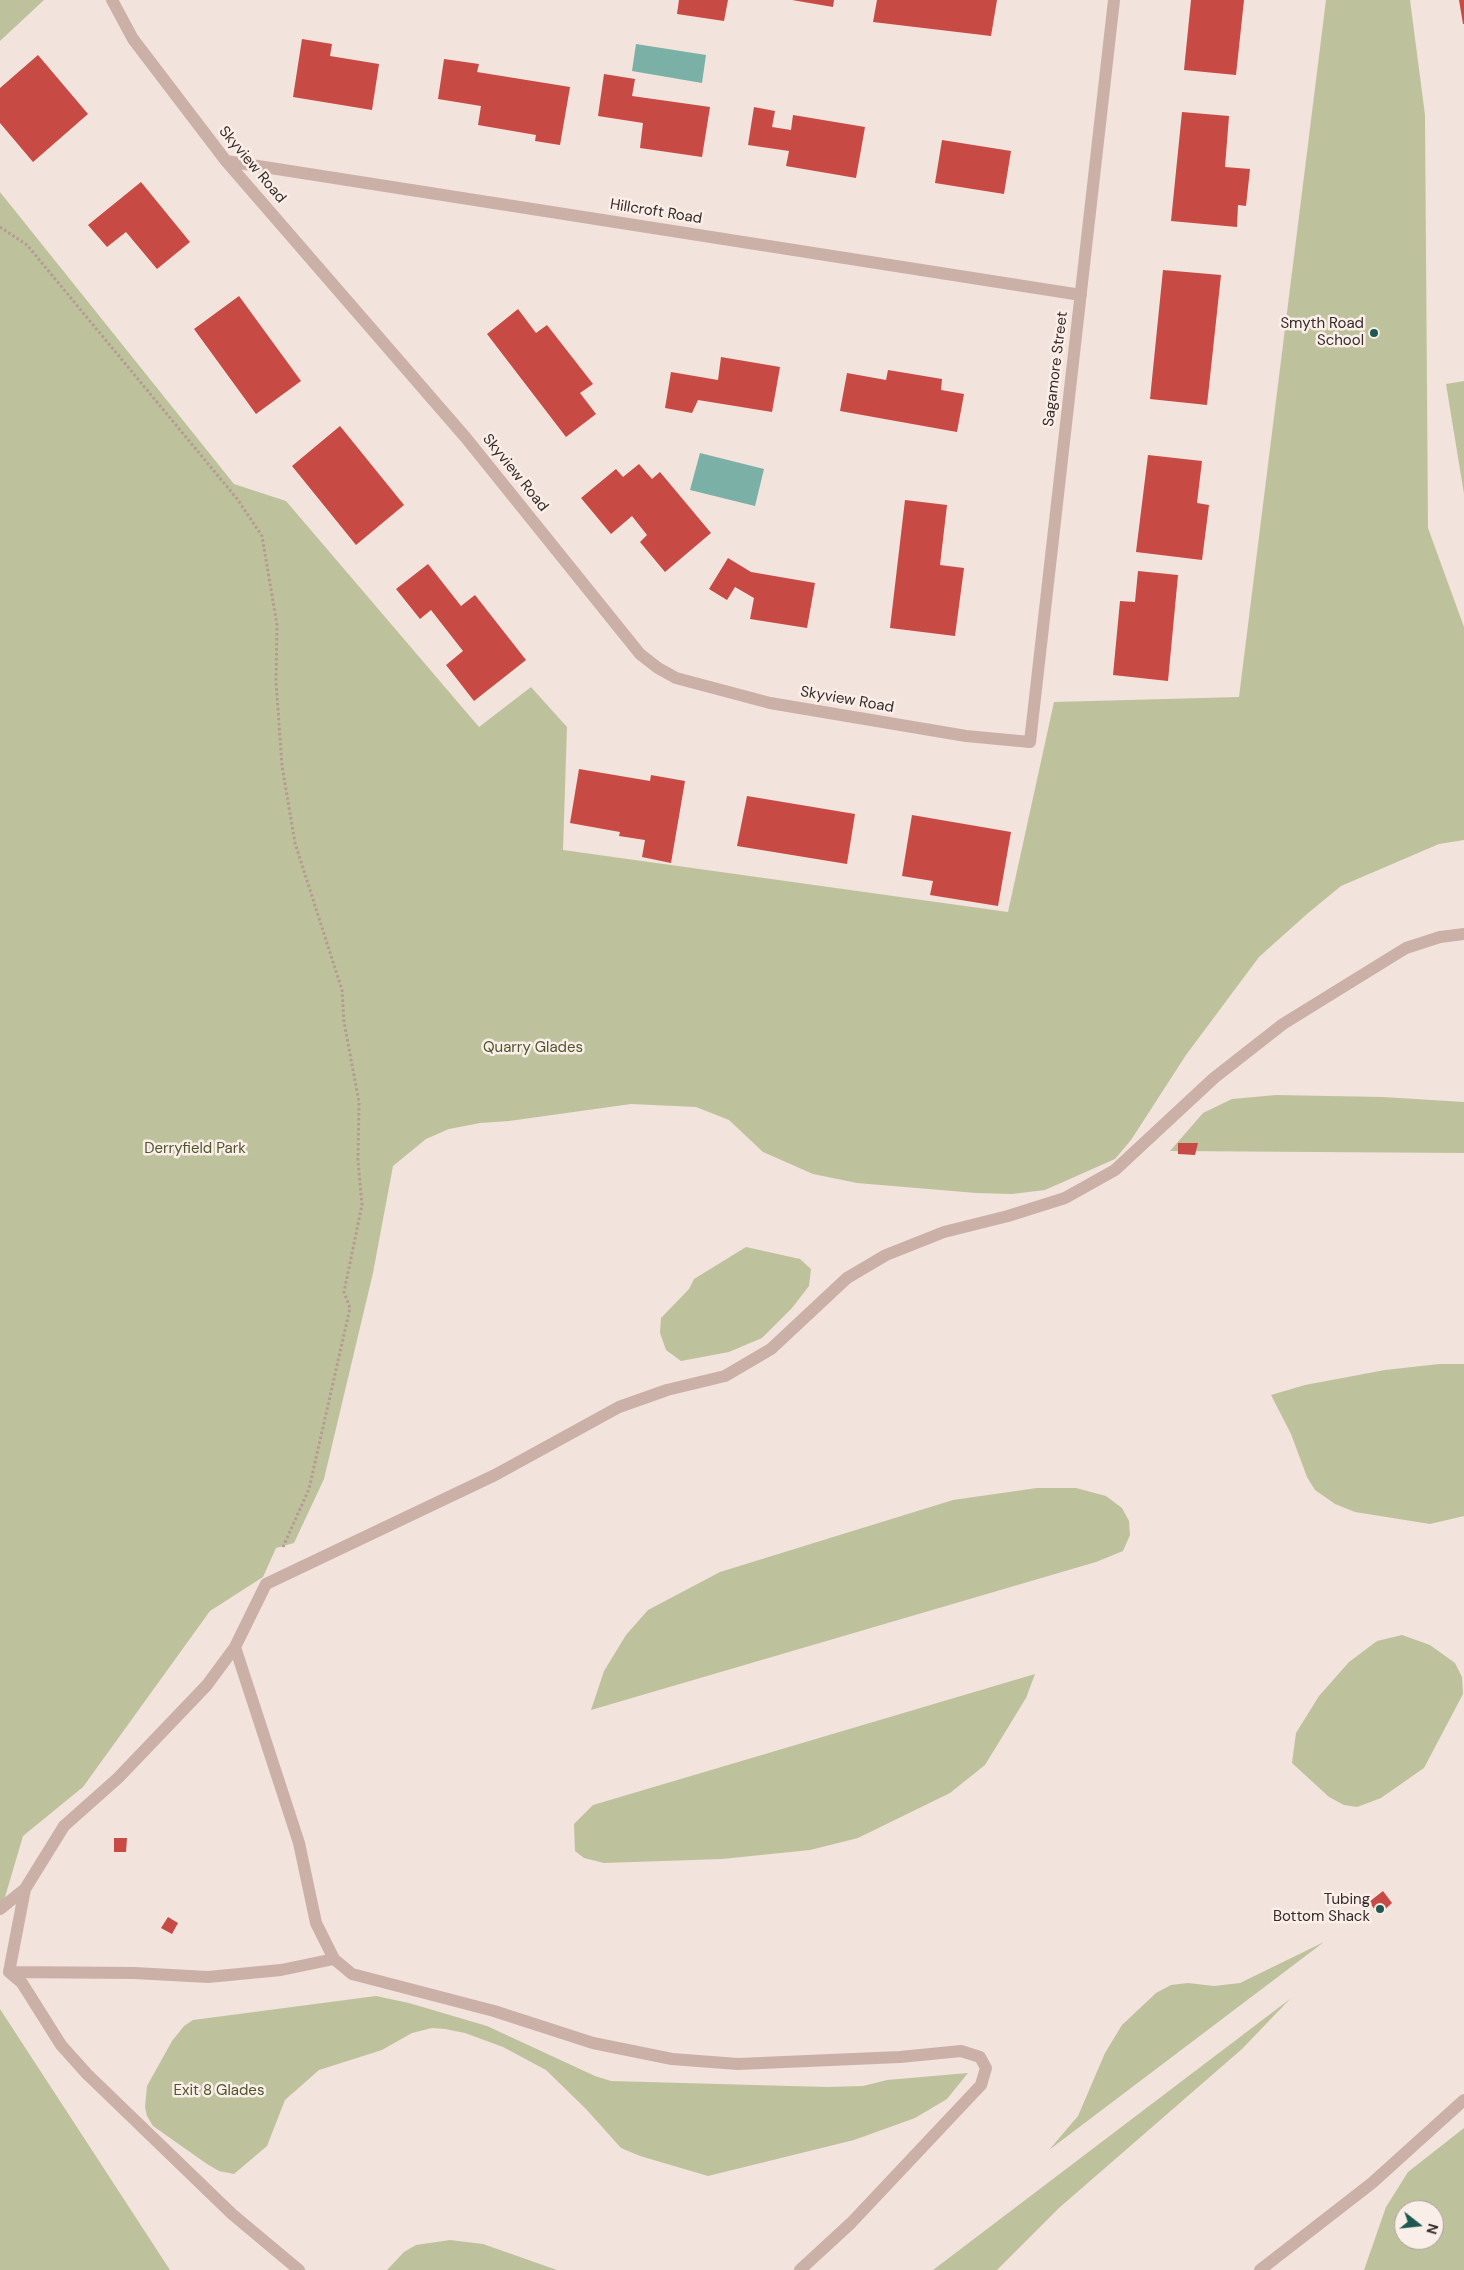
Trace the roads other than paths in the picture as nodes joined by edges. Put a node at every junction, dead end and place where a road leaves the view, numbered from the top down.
1 (112, 0) edge
2 (1114, 0) edge
3 (226, 161) junction
4 (1081, 295) junction
5 (1030, 742) joint
6 (1464, 934) edge
7 (235, 1647) junction
8 (25, 1889) junction
9 (0, 1909) edge
10 (334, 1959) junction
11 (9, 1972) junction
12 (1464, 2100) edge
13 (299, 2270) edge
14 (800, 2270) edge
15 (1260, 2270) edge

1 - 3 street, Skyview Road
2 - 4 street, Sagamore Street
3 - 4 street, Hillcroft Road
3 - 5 street, Skyview Road
4 - 5 street, Sagamore Street
6 - 7 street
7 - 8 street
7 - 10 street
8 - 9 street
8 - 11 street
10 - 11 street
10 - 14 street
11 - 13 street
12 - 15 street

